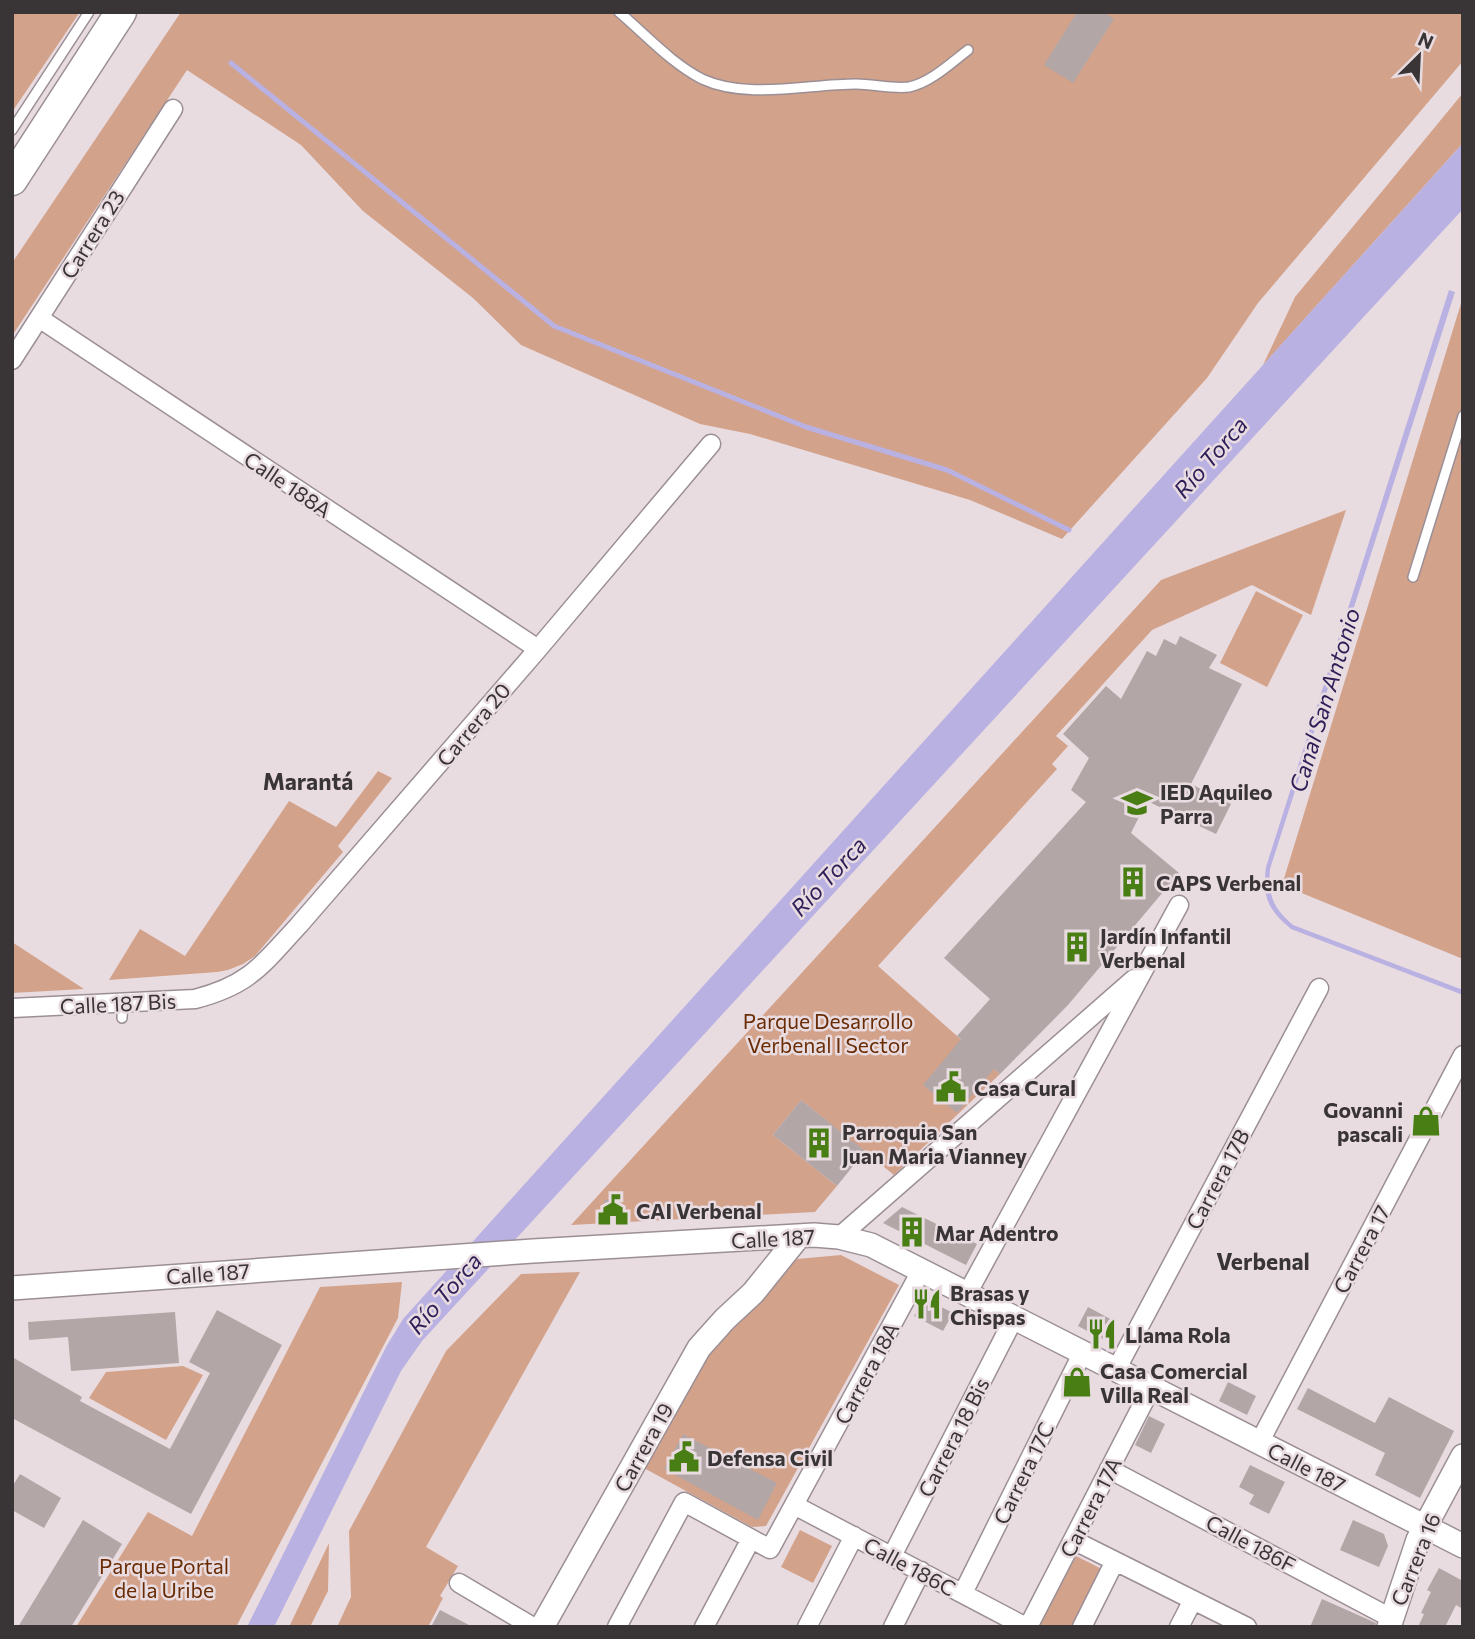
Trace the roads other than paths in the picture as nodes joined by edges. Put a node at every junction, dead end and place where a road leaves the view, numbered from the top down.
1 (89, 12) edge
2 (121, 12) edge
3 (619, 12) edge
4 (968, 50) dead end
5 (173, 109) dead end
6 (12, 130) edge
7 (12, 180) edge
8 (39, 318) junction
9 (12, 360) edge
10 (1463, 416) edge
11 (711, 444) dead end
12 (1413, 577) dead end
13 (538, 649) junction
14 (1179, 905) dead end
15 (1144, 971) junction
16 (1319, 988) dead end
17 (223, 992) joint
18 (12, 1008) edge
19 (1463, 1055) edge
20 (799, 1236) junction
21 (839, 1237) junction
22 (749, 1239) junction
23 (921, 1270) junction
24 (762, 1281) junction
25 (12, 1288) edge
26 (967, 1294) junction
27 (1014, 1318) junction
28 (1083, 1352) junction
29 (1116, 1370) junction
30 (1151, 1388) junction
31 (1259, 1443) junction
32 (1463, 1456) edge
33 (1110, 1469) junction
34 (794, 1505) junction
35 (1425, 1527) junction
36 (854, 1536) junction
37 (751, 1539) junction
38 (1073, 1540) junction
39 (1463, 1546) edge
40 (892, 1556) junction
41 (1115, 1561) junction
42 (921, 1572) junction
43 (459, 1583) dead end
44 (963, 1593) junction
45 (1193, 1600) junction
46 (993, 1619) edge
47 (1390, 1622) edge
48 (533, 1627) edge
49 (542, 1627) edge
50 (617, 1627) edge
51 (704, 1627) edge
52 (807, 1627) edge
53 (893, 1627) edge
54 (1027, 1627) edge
55 (1082, 1627) edge
56 (1179, 1627) edge
57 (1247, 1627) edge

1 - 6 lane
2 - 7 highway
3 - 4 lane
5 - 8 street, Carrera 23
8 - 9 street, Carrera 23
8 - 13 street, Calle 188A
10 - 12 lane
11 - 13 street, Carrera 20
13 - 17 street, Carrera 20
14 - 15 street
15 - 21 street
15 - 26 street
16 - 29 street, Carrera 17B
17 - 18 street, Calle 187 Bis
19 - 31 street, Carrera 17
20 - 21 street, Calle 187
20 - 22 street, Calle 187
20 - 24 street, Carrera 19
21 - 23 street, Calle 187
22 - 24 street
22 - 25 street, Calle 187
23 - 26 street, Calle 187
23 - 34 street, Carrera 18A
24 - 49 street, Carrera 19
26 - 27 street, Calle 187
27 - 28 street, Calle 187
27 - 40 street, Carrera 18 Bis
28 - 29 street, Calle 187
28 - 44 street, Carrera 17C
29 - 30 street, Calle 187
30 - 31 street, Calle 187
30 - 33 street, Carrera 17A
31 - 35 street, Calle 187
32 - 35 street, Carrera 16
33 - 38 street, Carrera 17A
33 - 47 street, Calle 186F
34 - 36 street, Calle 186C
34 - 37 street, Carrera 18A
35 - 39 street, Calle 187
35 - 47 street, Carrera 16
36 - 40 street, Calle 186C
36 - 52 street
37 - 50 street
37 - 51 street
38 - 41 street
38 - 54 street, Carrera 17A
40 - 42 street, Calle 186C
41 - 45 street
41 - 55 street
42 - 44 street, Calle 186C
42 - 53 street
43 - 48 street
44 - 46 street, Calle 186C
45 - 56 street
45 - 57 street
46 - 54 street, Calle 186C

